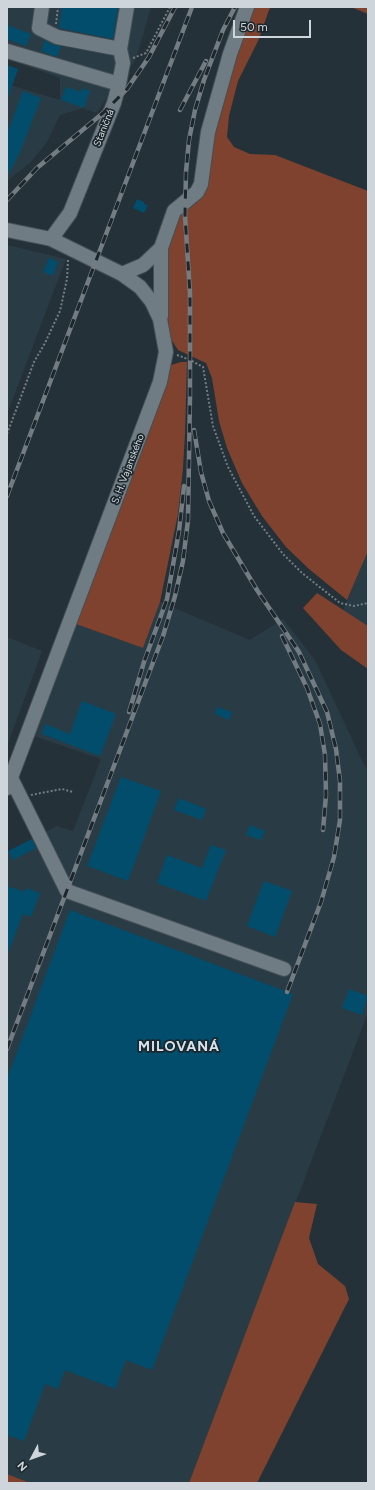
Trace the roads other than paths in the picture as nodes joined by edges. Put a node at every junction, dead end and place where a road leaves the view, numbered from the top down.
1 (42, 7) edge
2 (127, 7) edge
3 (247, 7) edge
4 (120, 49) junction
5 (7, 51) edge
6 (119, 84) junction
7 (7, 230) edge
8 (51, 239) junction
9 (161, 248) junction
10 (122, 274) junction
11 (160, 319) junction
12 (9, 783) edge
13 (284, 969) dead end

1 - 4 street
2 - 4 street, Staničná
3 - 9 street
4 - 6 street, Staničná
5 - 6 street
6 - 8 street, Staničná
7 - 8 street, S. H. Vajanského
8 - 10 street, S. H. Vajanského
9 - 10 street
9 - 11 street
10 - 11 street, S. H. Vajanského
11 - 12 street, S. H. Vajanského
12 - 13 street

